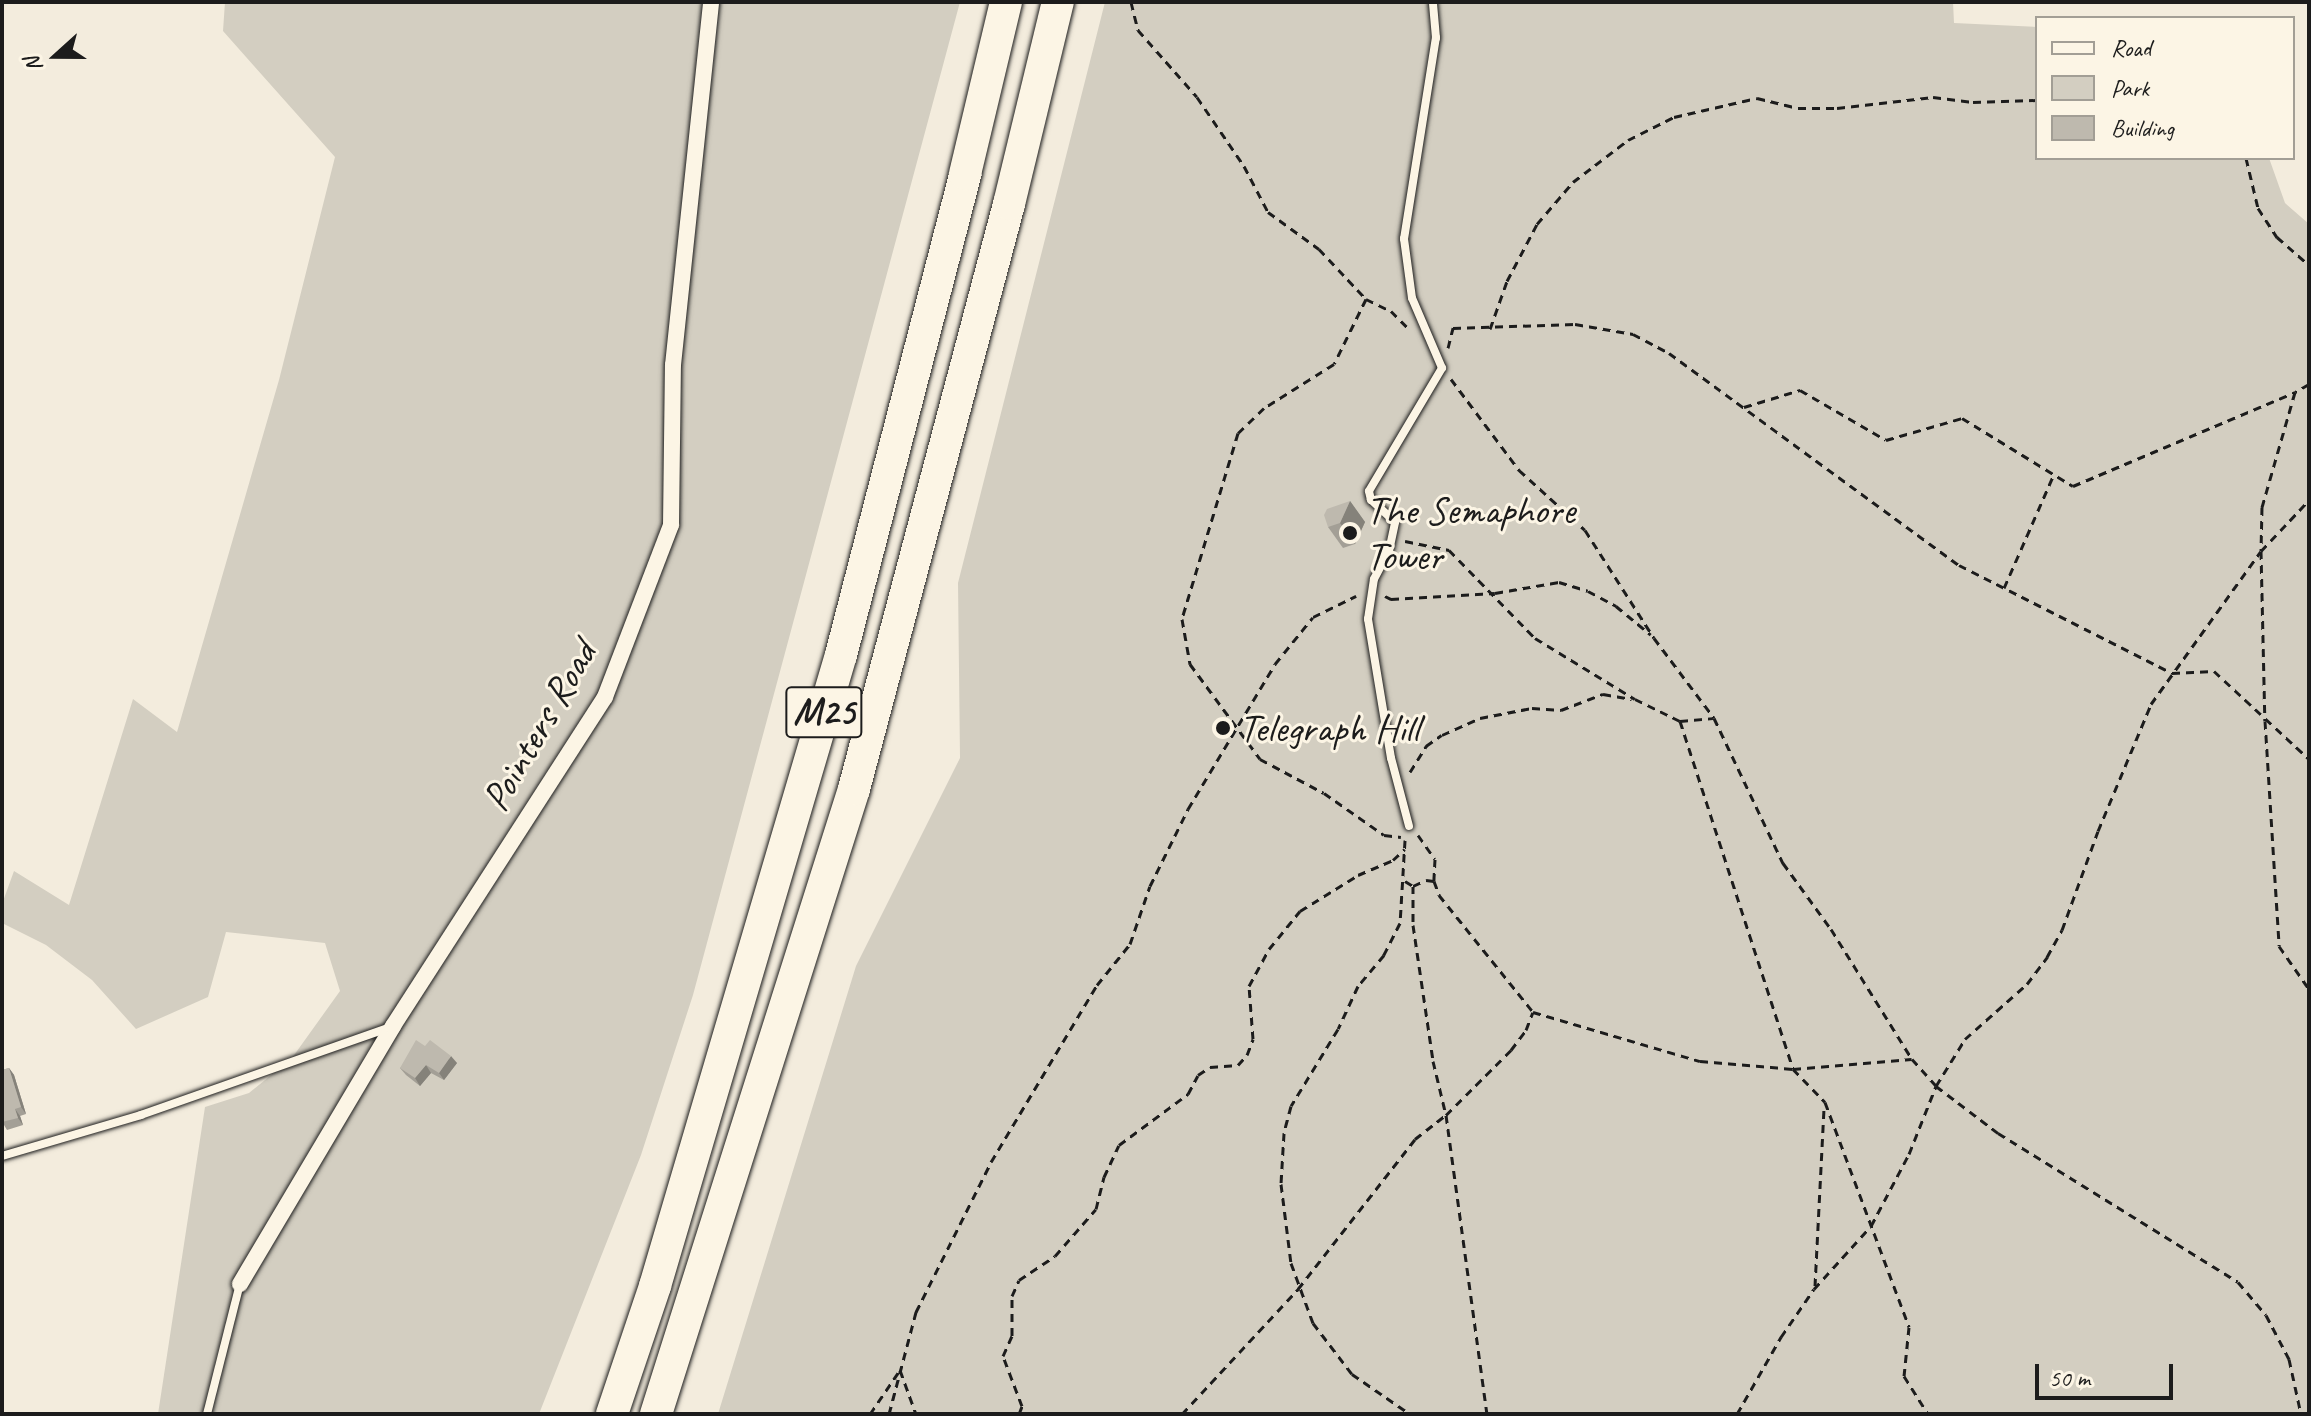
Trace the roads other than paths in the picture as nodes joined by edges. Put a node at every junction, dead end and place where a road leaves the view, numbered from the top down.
1 (711, 2) edge
2 (1006, 2) edge
3 (1058, 2) edge
4 (1433, 2) edge
5 (1409, 826) road end
6 (393, 1026) junction
7 (2, 1156) edge
8 (240, 1284) joint
9 (207, 1414) edge
10 (612, 1414) edge
11 (656, 1414) edge

1 - 6 street, Pointers Road
2 - 10 highway, M25
3 - 11 highway, M25
4 - 5 lane
6 - 7 lane
6 - 8 street, Pointers Road
8 - 9 lane, Pointers Road

